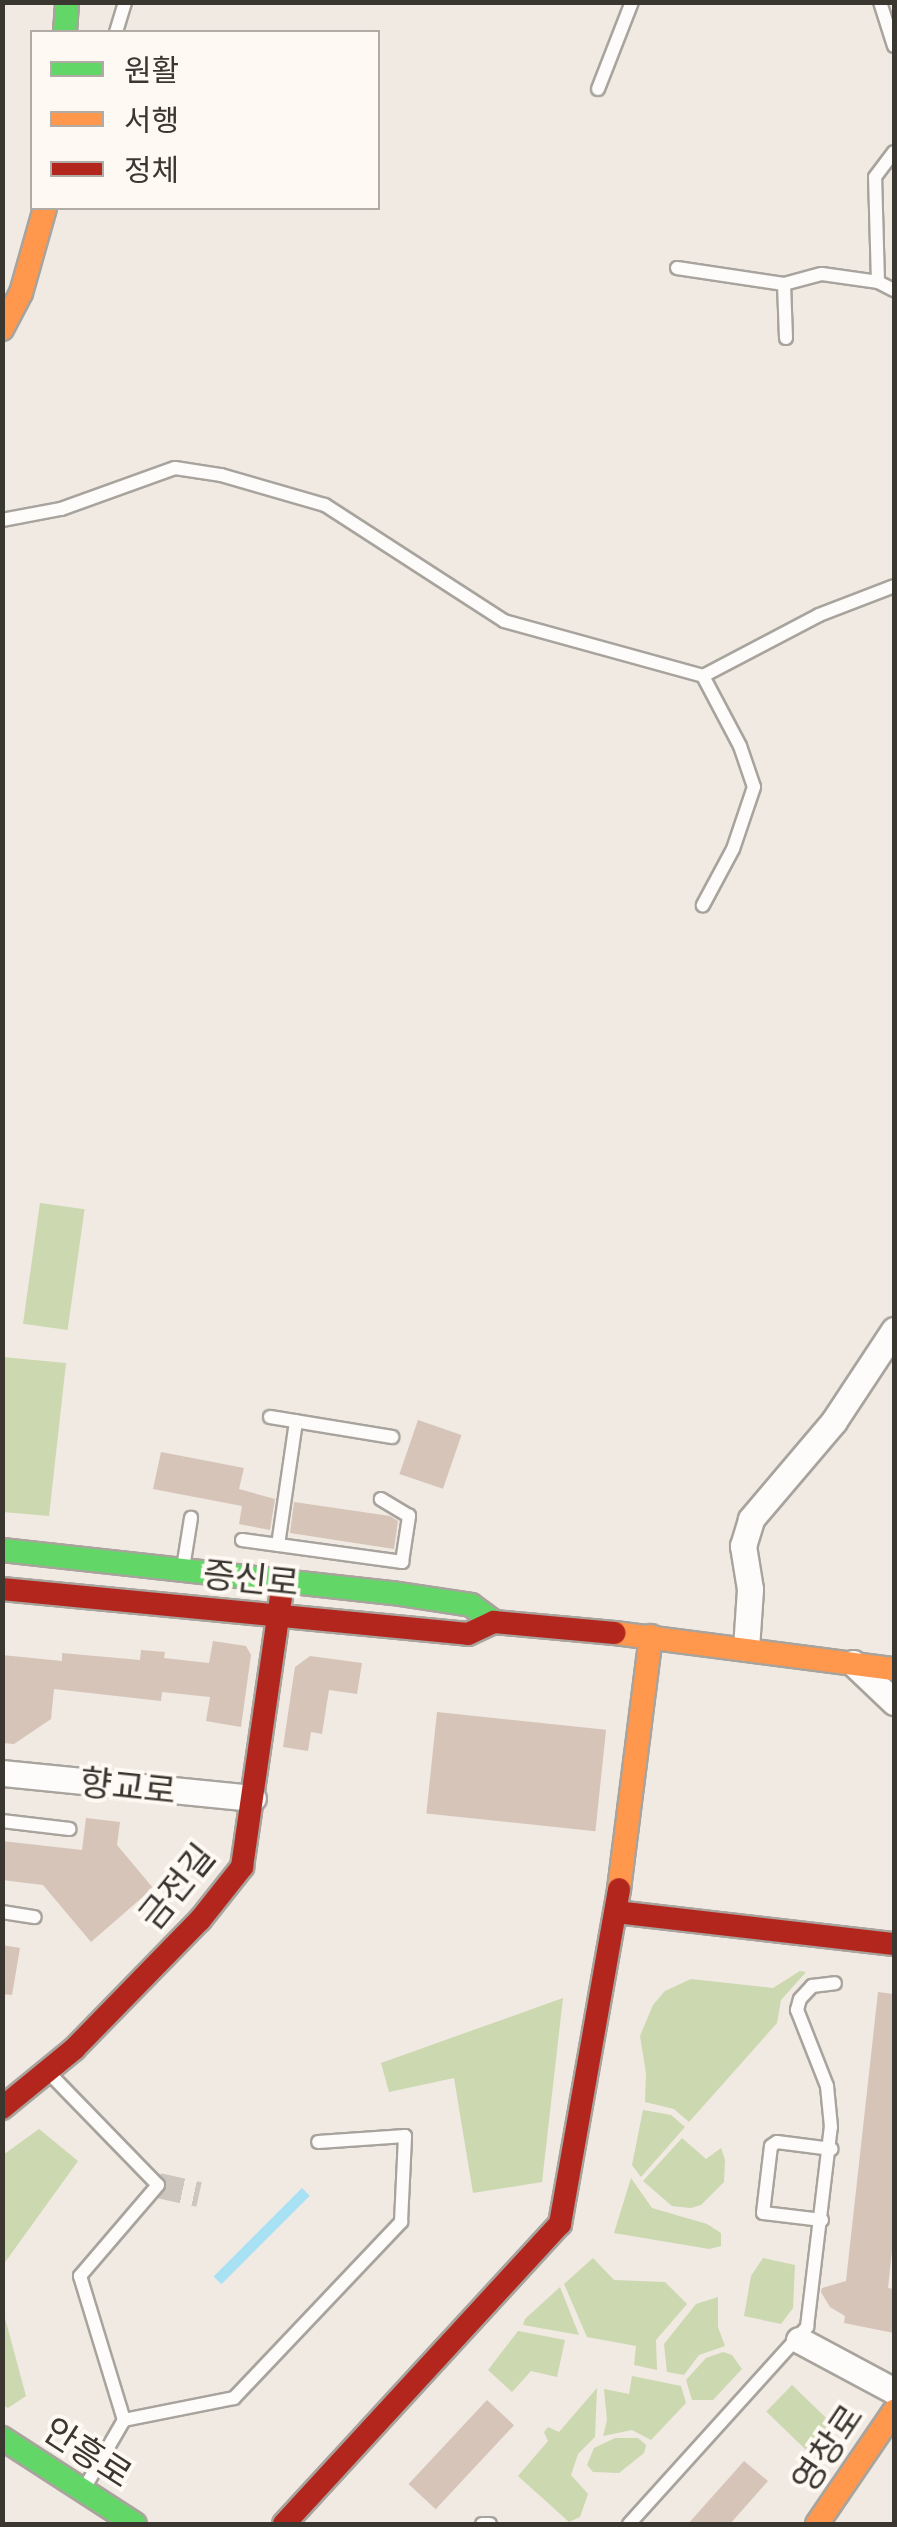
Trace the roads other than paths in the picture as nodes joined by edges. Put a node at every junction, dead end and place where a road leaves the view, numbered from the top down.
1 (67, 2) edge
2 (125, 2) edge
3 (632, 2) edge
4 (880, 2) edge
5 (65, 30) edge
6 (117, 30) edge
7 (894, 46) edge
8 (598, 89) dead end
9 (894, 152) edge
10 (43, 210) edge
11 (676, 268) dead end
12 (878, 282) junction
13 (784, 284) junction
14 (894, 290) edge
15 (2, 329) edge
16 (786, 338) dead end
17 (2, 520) edge
18 (894, 586) edge
19 (702, 676) junction
20 (703, 905) dead end
21 (894, 1330) edge
22 (270, 1418) dead end
23 (296, 1421) junction
24 (392, 1437) dead end
25 (381, 1499) dead end
26 (191, 1518) dead end
27 (242, 1540) dead end
28 (278, 1545) junction
29 (2, 1550) edge
30 (318, 1550) junction
31 (402, 1562) junction
32 (183, 1571) junction
33 (283, 1581) junction
34 (316, 1584) junction
35 (2, 1589) edge
36 (393, 1593) junction
37 (278, 1614) junction
38 (494, 1622) junction
39 (651, 1636) junction
40 (746, 1648) junction
41 (853, 1663) junction
42 (894, 1669) edge
43 (894, 1702) edge
44 (2, 1773) edge
45 (253, 1798) junction
46 (2, 1821) edge
47 (70, 1829) dead end
48 (2, 1912) edge
49 (616, 1912) junction
50 (35, 1917) dead end
51 (894, 1944) edge
52 (835, 1983) dead end
53 (48, 2072) junction
54 (2, 2108) edge
55 (318, 2142) dead end
56 (832, 2149) junction
57 (822, 2220) junction
58 (799, 2340) junction
59 (894, 2391) edge
60 (894, 2411) edge
61 (124, 2420) junction
62 (2, 2438) edge
63 (83, 2490) junction
64 (135, 2524) edge
65 (284, 2524) edge
66 (629, 2524) edge
67 (817, 2524) edge

1 - 5 street
2 - 6 lane
3 - 8 lane
4 - 7 lane
9 - 12 lane
10 - 15 street
11 - 13 lane
12 - 13 lane
12 - 14 lane
13 - 16 lane
17 - 19 lane
18 - 19 lane
19 - 20 lane
21 - 40 street
22 - 23 lane
23 - 24 lane
23 - 28 lane
25 - 31 lane
26 - 32 lane
27 - 28 lane
28 - 30 lane
29 - 32 street, 증신로
30 - 31 lane
30 - 34 lane
31 - 36 lane
32 - 33 street, 증신로
33 - 34 street, 증신로
33 - 37 street, 금전길
34 - 36 street, 증신로
35 - 37 street, 증신로
36 - 38 street, 증신로
37 - 38 street, 증신로
37 - 45 street, 금전길
38 - 39 street, 증신로
39 - 40 street, 증신로
39 - 49 street
40 - 41 street, 증신로
41 - 42 street, 증신로
41 - 43 street
44 - 45 street, 향교로
45 - 53 street, 금전길
46 - 47 lane
48 - 50 lane
49 - 51 street
49 - 65 street
52 - 56 lane
53 - 54 street, 금전길
53 - 61 lane
55 - 61 lane
56 - 57 lane
56 - 57 lane
57 - 58 lane
58 - 59 street
58 - 66 lane
60 - 67 street, 영창로
61 - 63 lane
62 - 63 street, 안흥로
63 - 64 street, 안흥로

